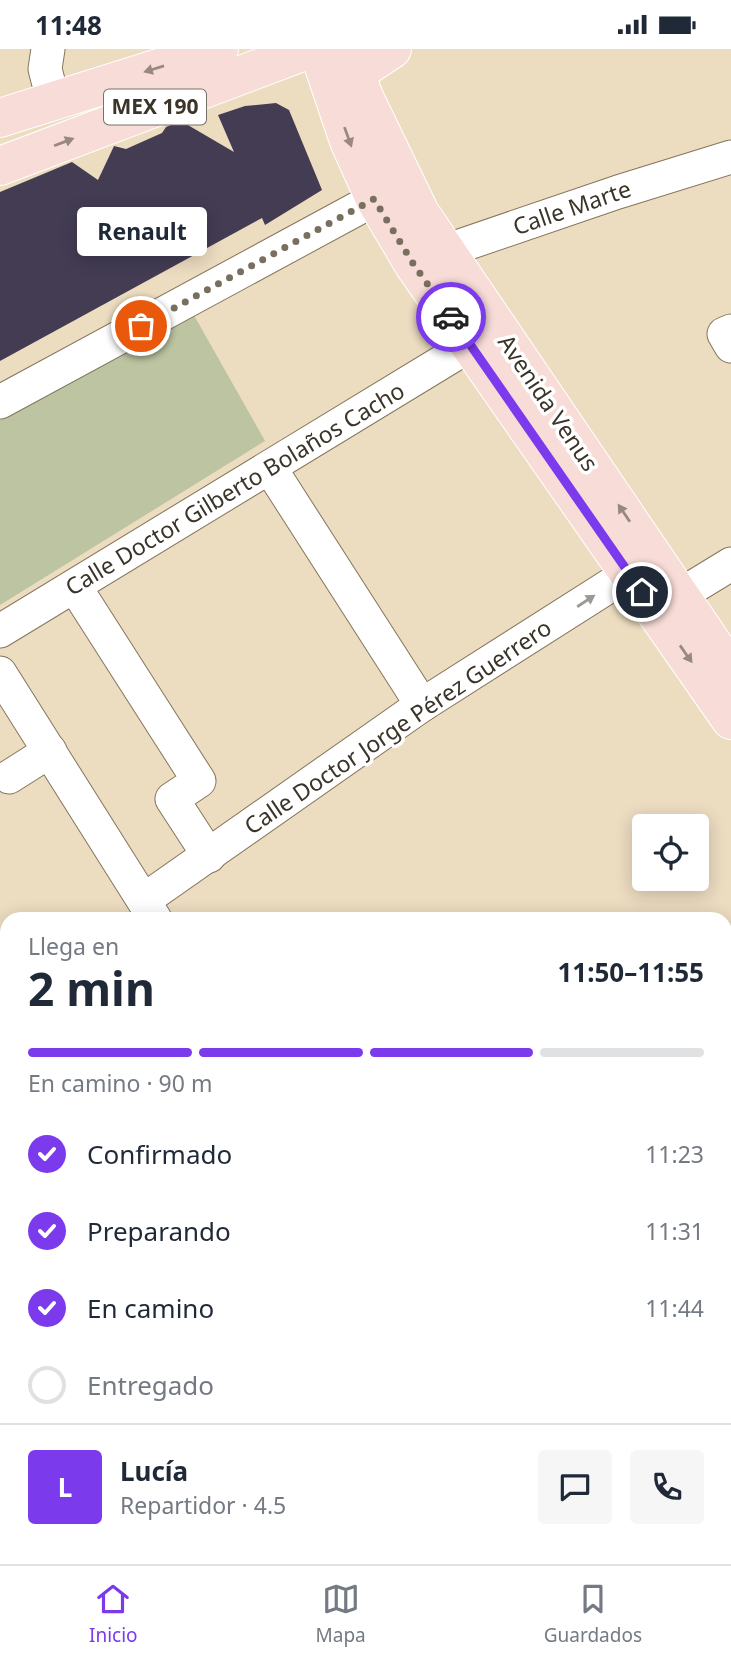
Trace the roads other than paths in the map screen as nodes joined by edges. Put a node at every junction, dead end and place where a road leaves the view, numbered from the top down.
1 (48, 49) edge
2 (219, 49) edge
3 (310, 49) edge
4 (318, 49) edge
5 (392, 49) edge
6 (345, 72) edge
7 (52, 100) junction
8 (0, 118) edge
9 (728, 165) edge
10 (0, 166) edge
11 (390, 193) junction
12 (430, 258) junction
13 (731, 331) edge
14 (470, 345) junction
15 (731, 347) edge
16 (0, 402) edge
17 (270, 468) junction
18 (731, 564) edge
19 (642, 565) junction
20 (75, 587) junction
21 (667, 603) junction
22 (0, 631) edge
23 (731, 671) edge
24 (0, 673) edge
25 (422, 705) junction
26 (731, 720) edge
27 (50, 751) junction
28 (9, 777) dead end
29 (209, 856) junction
30 (144, 912) edge
31 (146, 912) edge

1 - 7 street
2 -> 7 main road, MEX 190
10 -> 3 main road, MEX 190
4 - 6 main road, Avenida Venus
5 - 6 main road
6 - 11 main road, Avenida Venus
7 - 8 main road, MEX 190
9 - 12 street, Calle Marte
11 - 12 main road, Avenida Venus
11 - 16 street
12 - 14 main road, Avenida Venus
19 -> 12 main road, Avenida Venus
13 - 15 street
14 - 17 street, Calle Doctor Gilberto Bolaños Cacho
14 - 19 main road, Avenida Venus
17 - 20 street, Calle Doctor Gilberto Bolaños Cacho
17 - 25 street
18 - 21 street
19 - 21 main road, Avenida Venus
25 -> 19 street, Calle Doctor Jorge Pérez Guerrero
20 - 22 street, Calle Doctor Gilberto Bolaños Cacho
20 - 29 street
21 - 23 main road, Avenida Venus
21 -> 26 main road, Avenida Venus
24 - 27 street
25 - 29 street, Calle Doctor Jorge Pérez Guerrero
27 - 28 street
27 - 30 street
29 - 31 street, Calle Doctor Jorge Pérez Guerrero

